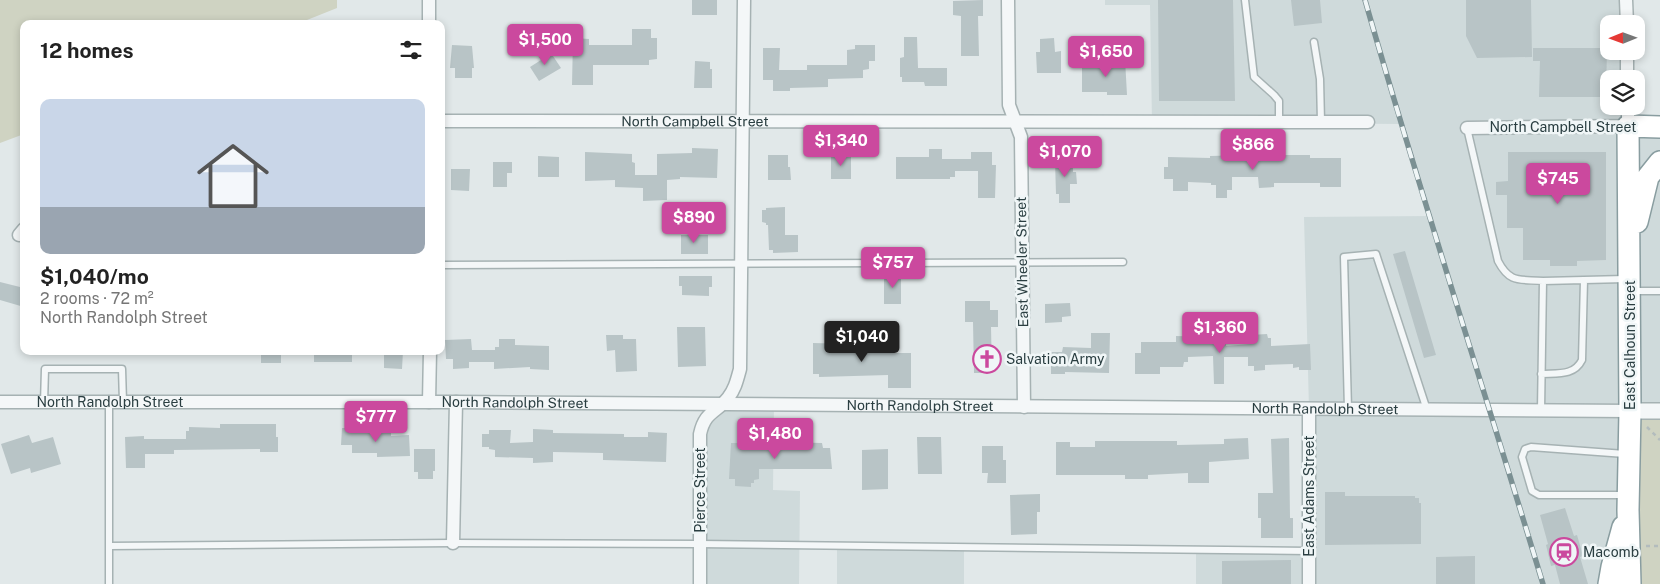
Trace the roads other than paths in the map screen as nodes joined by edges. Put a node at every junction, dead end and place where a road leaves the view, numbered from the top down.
1 (429, 0) edge
2 (744, 0) edge
3 (1008, 0) edge
4 (1246, 0) edge
5 (1626, 0) edge
6 (1627, 15) edge
7 (429, 20) edge
8 (1314, 42) dead end
9 (1628, 116) edge
10 (744, 120) junction
11 (445, 121) edge
12 (1016, 121) junction
13 (1279, 122) junction
14 (1321, 122) junction
15 (1368, 122) dead end
16 (1660, 127) edge
17 (1467, 128) joint
18 (1660, 162) edge
19 (1123, 262) dead end
20 (1022, 263) junction
21 (742, 264) junction
22 (445, 265) edge
23 (1584, 280) junction
24 (1629, 280) junction
25 (1543, 281) junction
26 (1660, 291) edge
27 (430, 355) edge
28 (1541, 374) junction
29 (0, 402) edge
30 (109, 402) junction
31 (123, 402) junction
32 (429, 402) junction
33 (456, 402) junction
34 (44, 403) junction
35 (722, 404) junction
36 (1024, 407) junction
37 (1309, 409) junction
38 (1348, 409) junction
39 (1427, 410) junction
40 (1541, 410) junction
41 (1630, 411) junction
42 (1660, 411) edge
43 (1629, 455) junction
44 (1628, 502) junction
45 (453, 543) junction
46 (700, 544) junction
47 (109, 546) junction
48 (1309, 550) junction
49 (109, 584) edge
50 (700, 584) edge
51 (1309, 584) edge
52 (1609, 584) edge
53 (1630, 584) edge

1 - 7 street
2 - 10 street, Pierce Street
3 - 12 street, East Wheeler Street
4 - 13 lane
5 - 6 street
8 - 14 lane
9 - 16 highway, North Campbell Street
9 - 17 street, North Campbell Street
9 - 24 highway, East Calhoun Street
10 - 11 street, North Campbell Street
10 - 12 street, North Campbell Street
10 - 21 street, Pierce Street
12 - 13 street, North Campbell Street
12 - 20 street, East Wheeler Street
13 - 14 street, North Campbell Street
14 - 15 street, North Campbell Street
17 - 25 lane
18 - 24 highway
19 - 20 lane
20 - 21 lane
20 - 36 street, East Wheeler Street
21 - 22 lane
21 - 35 street, Pierce Street
23 - 24 lane
23 - 25 lane
23 - 28 lane
24 - 26 lane
24 - 41 highway, East Calhoun Street
25 - 28 lane
27 - 32 street
28 - 40 lane
29 - 34 street, North Randolph Street
30 - 31 street, North Randolph Street
30 - 34 street, North Randolph Street
30 - 47 lane
31 - 32 street, North Randolph Street
31 - 34 lane
32 - 33 street, North Randolph Street
33 - 35 street, North Randolph Street
33 - 45 street
35 - 36 street, North Randolph Street
35 - 46 street, Pierce Street
36 - 37 street, North Randolph Street
37 - 38 street, North Randolph Street
37 - 48 street, East Adams Street
38 - 39 street, North Randolph Street
38 - 39 lane
39 - 40 street, North Randolph Street
40 - 41 street, North Randolph Street
41 - 42 street, North Randolph Street
41 - 43 highway, East Calhoun Street
43 - 44 highway, East Calhoun Street
43 - 44 lane
44 - 52 highway
44 - 53 highway, East Calhoun Street
45 - 46 lane
45 - 47 lane
46 - 48 lane
46 - 50 street, Pierce Street
47 - 49 lane
48 - 51 street, East Adams Street

